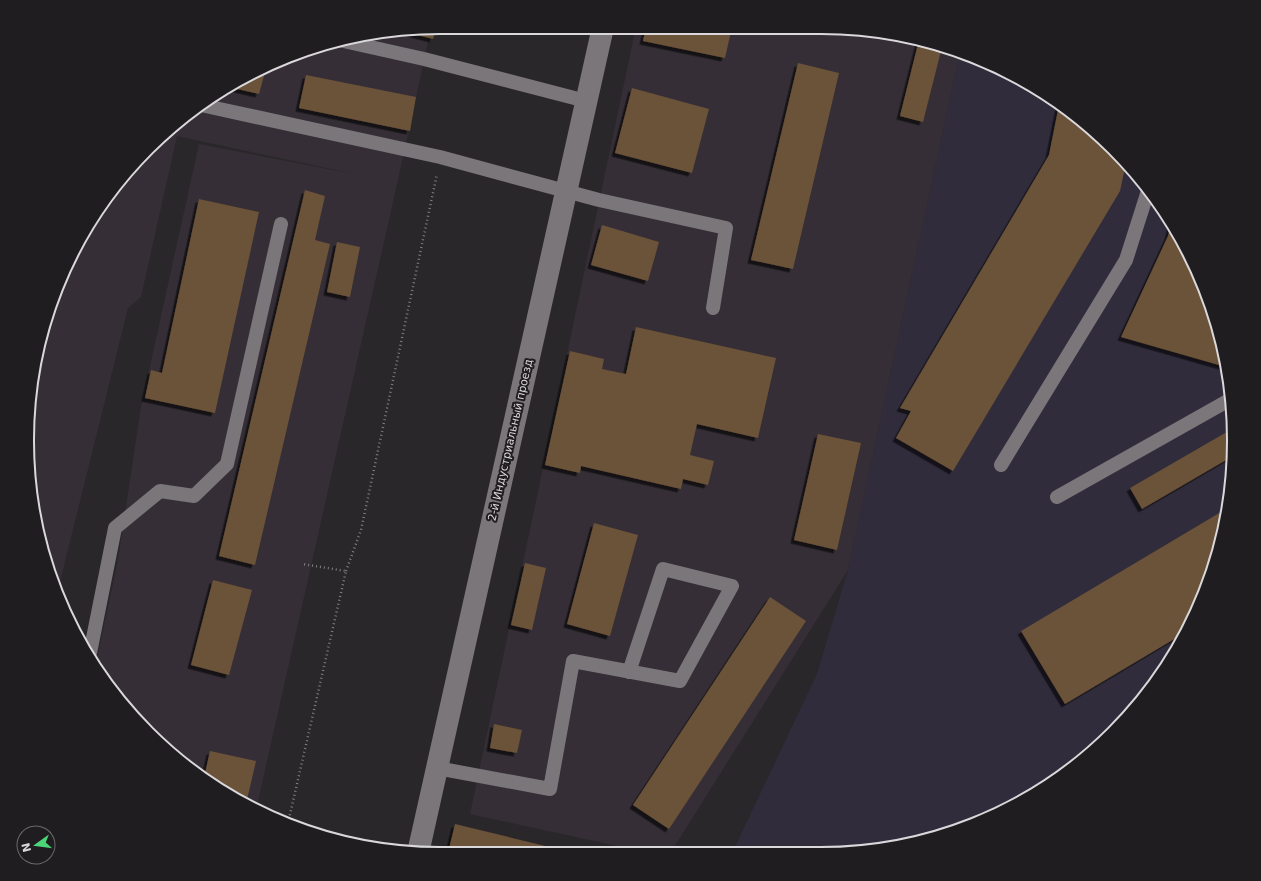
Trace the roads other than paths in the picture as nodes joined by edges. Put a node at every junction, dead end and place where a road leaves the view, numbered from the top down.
1 (601, 34) edge
2 (355, 43) edge
3 (586, 101) junction
4 (209, 107) edge
5 (566, 191) junction
6 (1146, 197) edge
7 (281, 224) dead end
8 (713, 308) dead end
9 (1225, 402) edge
10 (1000, 465) dead end
11 (1057, 497) dead end
12 (91, 648) edge
13 (629, 672) junction
14 (437, 768) junction
15 (420, 846) edge

1 - 3 street, 2-й Индустриальный проезд
2 - 3 lane
3 - 5 street, 2-й Индустриальный проезд
4 - 5 lane
5 - 8 lane
5 - 14 street, 2-й Индустриальный проезд
6 - 10 lane
7 - 12 lane
9 - 11 lane
13 - 13 lane
13 - 14 lane
14 - 15 street, 2-й Индустриальный проезд

